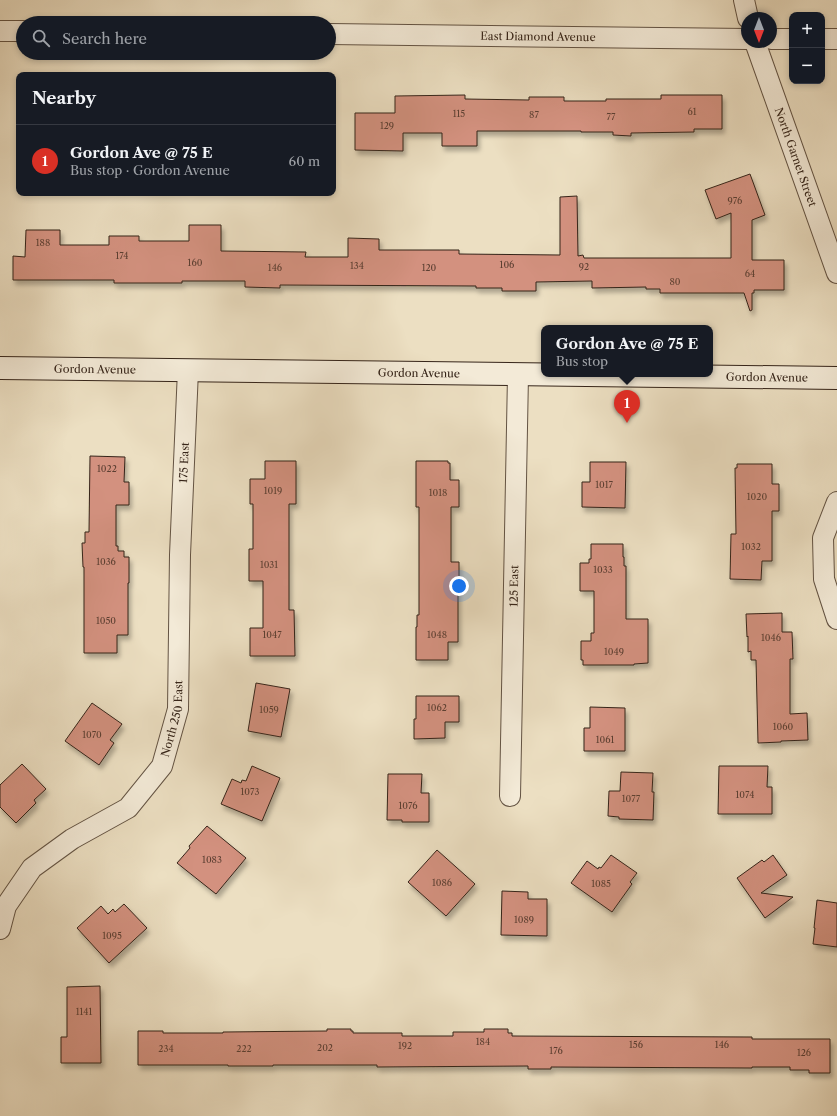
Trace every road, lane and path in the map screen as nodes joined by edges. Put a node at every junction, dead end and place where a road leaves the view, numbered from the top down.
1 (744, 0) edge
2 (747, 12) edge
3 (0, 30) edge
4 (16, 31) edge
5 (336, 34) edge
6 (741, 38) edge
7 (777, 39) edge
8 (789, 39) edge
9 (825, 39) edge
10 (837, 40) edge
11 (757, 48) edge
12 (837, 273) edge
13 (0, 368) edge
14 (188, 370) junction
15 (518, 375) junction
16 (541, 375) edge
17 (713, 377) edge
18 (837, 378) edge
19 (837, 502) edge
20 (180, 554) joint
21 (837, 619) edge
22 (510, 796) dead end
23 (0, 929) edge

1 - 2 street
3 - 4 street
5 - 6 street, East Diamond Avenue
7 - 8 street
9 - 10 street
11 - 12 street, North Garnet Street
13 - 14 main road, Gordon Avenue
14 - 15 main road, Gordon Avenue
14 - 20 street, 175 East
15 - 16 main road, Gordon Avenue
15 - 22 street, 125 East
17 - 18 main road, Gordon Avenue
19 - 21 street
20 - 23 street, North 250 East

